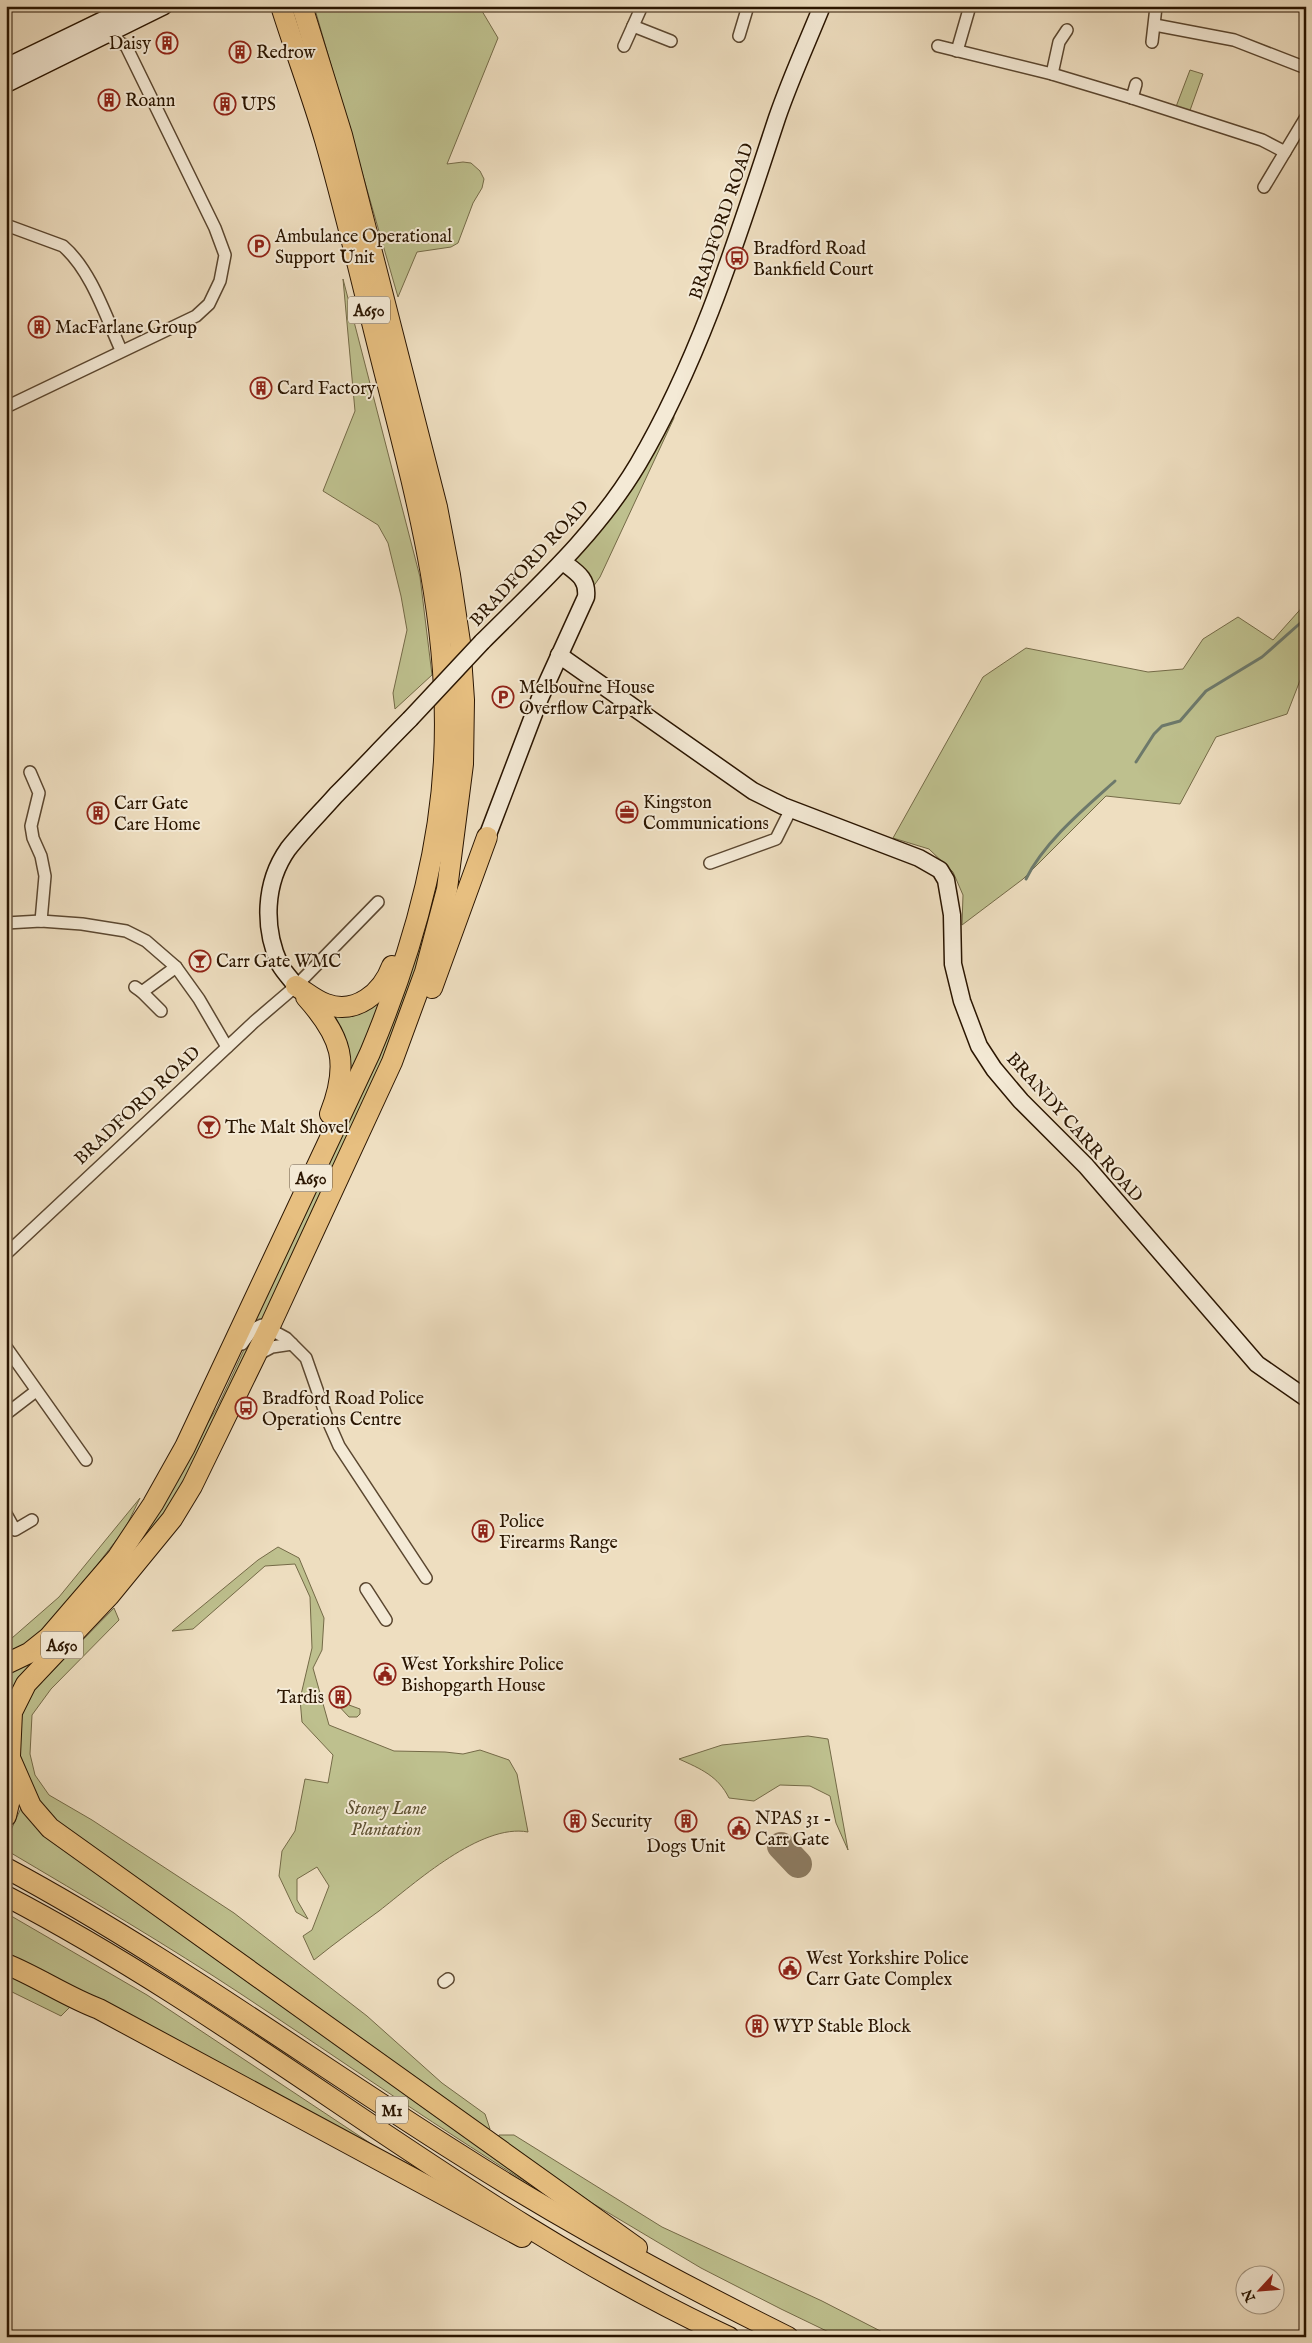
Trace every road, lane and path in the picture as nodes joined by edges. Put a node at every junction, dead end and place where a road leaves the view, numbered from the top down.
1 (164, 6) edge
2 (281, 6) edge
3 (302, 6) edge
4 (642, 6) edge
5 (748, 6) edge
6 (822, 6) edge
7 (970, 6) edge
8 (1156, 7) edge
9 (110, 11) edge
10 (131, 18) edge
11 (1155, 25) junction
12 (633, 26) junction
13 (1067, 30) dead end
14 (106, 35) junction
15 (739, 36) dead end
16 (671, 41) dead end
17 (1152, 42) dead end
18 (126, 46) junction
19 (624, 46) dead end
20 (938, 46) dead end
21 (957, 51) junction
22 (6, 68) edge
23 (1306, 68) edge
24 (1052, 74) junction
25 (6, 84) edge
26 (1136, 84) dead end
27 (1132, 98) junction
28 (1306, 117) edge
29 (1285, 152) junction
30 (1264, 187) dead end
31 (6, 225) edge
32 (121, 350) junction
33 (6, 407) edge
34 (563, 562) junction
35 (559, 655) junction
36 (444, 762) junction
37 (30, 772) dead end
38 (39, 793) junction
39 (51, 793) dead end
40 (791, 809) junction
41 (487, 837) joint
42 (710, 863) dead end
43 (378, 902) dead end
44 (41, 921) junction
45 (6, 922) edge
46 (176, 967) junction
47 (296, 986) junction
48 (161, 1011) dead end
49 (227, 1048) junction
50 (392, 1062) junction
51 (317, 1164) junction
52 (6, 1254) edge
53 (269, 1328) junction
54 (292, 1344) junction
55 (6, 1347) edge
56 (254, 1359) junction
57 (36, 1391) junction
58 (1306, 1398) edge
59 (202, 1412) junction
60 (6, 1414) edge
61 (86, 1460) dead end
62 (6, 1514) edge
63 (32, 1520) dead end
64 (426, 1578) dead end
65 (366, 1589) dead end
66 (386, 1620) dead end
67 (6, 1664) edge
68 (9, 1754) edge
69 (6, 1816) edge
70 (6, 1868) edge
71 (6, 1896) edge
72 (6, 1964) edge
73 (626, 2285) junction
74 (708, 2297) junction
75 (729, 2337) edge
76 (788, 2337) edge

1 - 10 street
2 - 36 highway, A650
3 - 50 highway, A650
4 - 12 street
5 - 15 street
6 - 34 street, BRADFORD ROAD
7 - 21 street
8 - 11 street
9 - 10 street
9 - 22 street
10 - 14 street
10 - 18 street
11 - 17 street
11 - 23 street
12 - 16 street
12 - 19 street
13 - 24 street
14 - 18 street
14 - 25 street
18 - 32 street
20 - 21 street
21 - 24 street
24 - 27 street
26 - 27 street
27 - 29 street
28 - 29 street
29 - 30 street
31 - 32 street
32 - 33 street
34 - 35 street
34 - 47 street, BRADFORD ROAD, bridge
35 - 40 street, BRANDY CARR ROAD
35 - 41 street
36 - 47 highway
36 - 51 highway, A650
37 - 38 street
38 - 39 street
38 - 44 street
40 - 42 street
40 - 58 street, BRANDY CARR ROAD
41 - 50 highway
43 - 47 street, BRADFORD ROAD
44 - 45 street
44 - 46 street
46 - 48 street
46 - 49 street
47 - 49 street, BRADFORD ROAD
47 - 51 highway
49 - 52 street, BRADFORD ROAD
50 - 53 highway, A650
51 - 59 highway, A650
53 - 54 street
53 - 56 highway, A650
53 - 59 street
54 - 56 street
54 - 64 street
55 - 57 street
56 - 68 highway, A650
57 - 60 street
57 - 61 street
59 - 67 highway, A650
62 - 63 street
65 - 66 street
68 - 69 highway, A650
68 - 74 highway
70 - 74 highway, M1
71 - 73 highway, M1
72 - 73 highway
73 - 75 highway, M1
74 - 76 highway, M1

